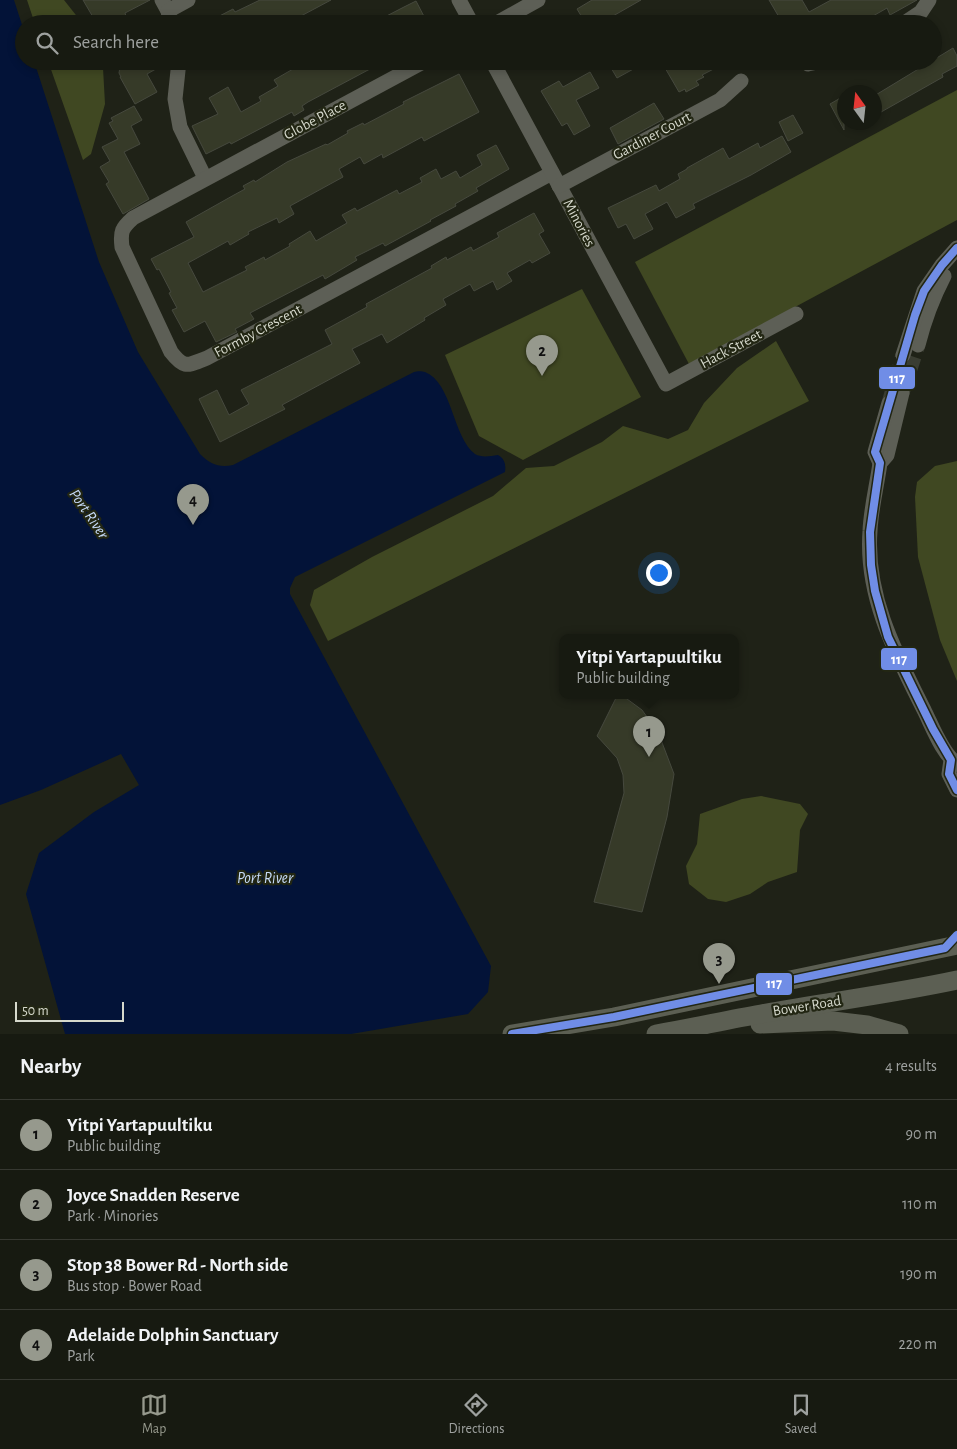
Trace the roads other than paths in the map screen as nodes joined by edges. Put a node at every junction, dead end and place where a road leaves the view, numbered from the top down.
1 (188, 0) edge
2 (459, 0) edge
3 (538, 0) edge
4 (929, 0) edge
5 (167, 12) edge
6 (467, 15) edge
7 (510, 15) edge
8 (917, 15) edge
9 (178, 70) edge
10 (408, 70) edge
11 (497, 70) edge
12 (741, 81) dead end
13 (205, 178) junction
14 (556, 179) junction
15 (957, 248) edge
16 (957, 253) edge
17 (796, 314) dead end
18 (918, 345) tunnel mouth
19 (903, 355) tunnel mouth
20 (666, 384) joint
21 (902, 393) tunnel mouth
22 (889, 404) tunnel mouth
23 (880, 463) junction
24 (954, 762) edge
25 (957, 790) edge
26 (953, 942) edge
27 (957, 980) edge
28 (699, 1027) junction
29 (512, 1034) edge
30 (656, 1034) edge
31 (899, 1034) edge

1 - 5 street
2 - 6 street
3 - 7 street
4 - 8 street
9 - 13 street
10 - 13 street, Globe Place
11 - 14 street, Minories
12 - 14 street, Gardiner Court
13 - 14 street, Formby Crescent
14 - 20 street, Minories
15 - 19 street
16 - 18 street
17 - 20 street, Hack Street
21 - 23 street
22 - 23 street
23 - 24 street
24 - 25 street
26 - 29 main road, Bower Road
27 - 28 main road, Bower Road
28 - 30 main road, Bower Road
28 - 31 main road

